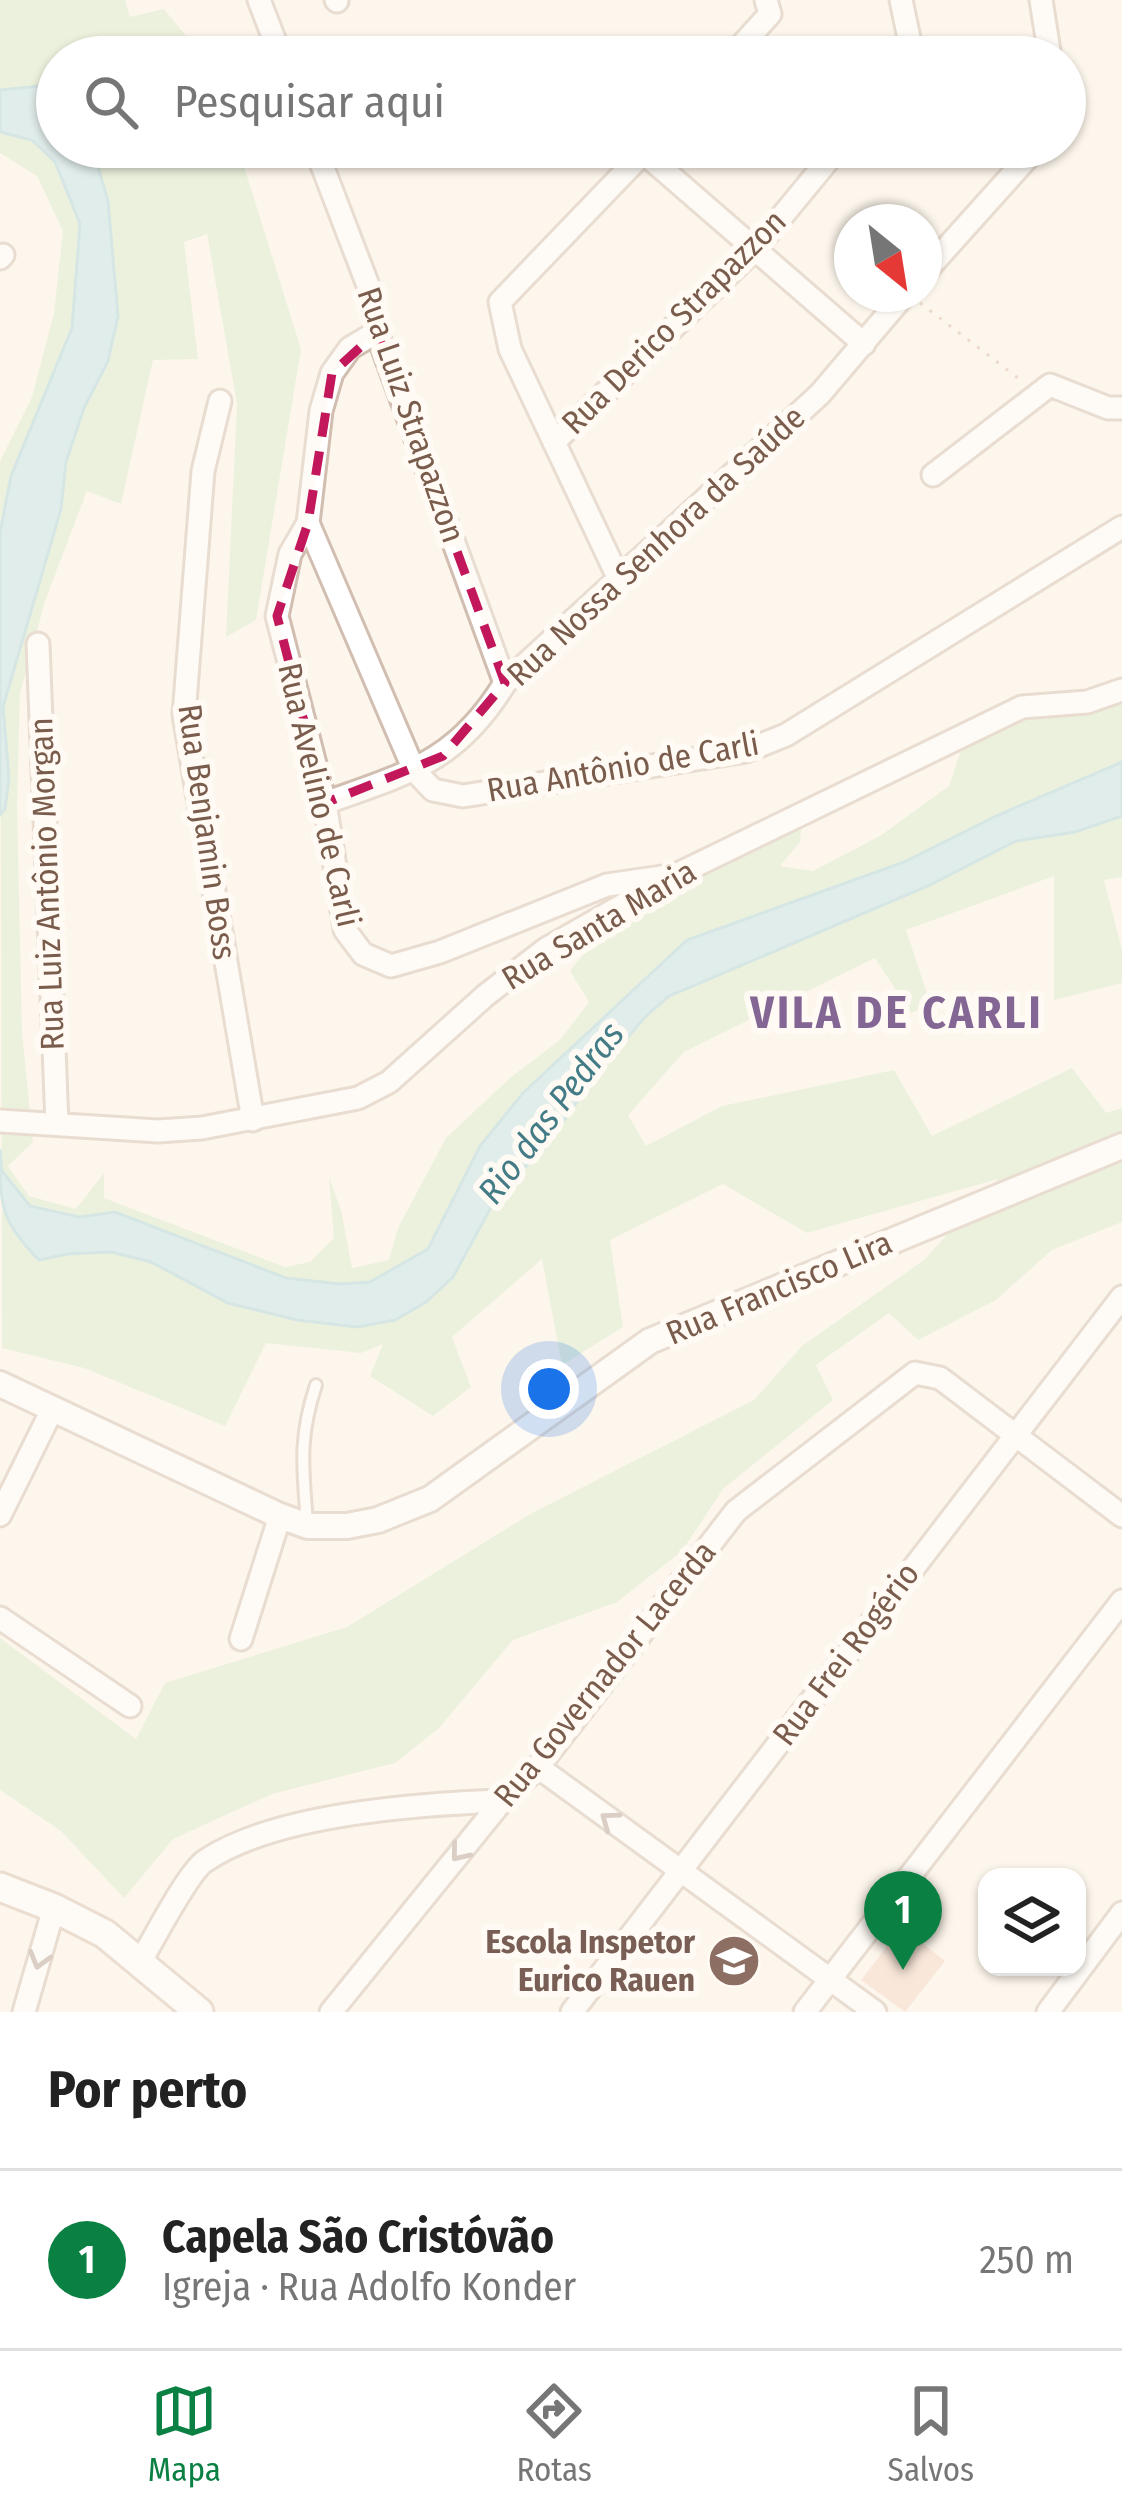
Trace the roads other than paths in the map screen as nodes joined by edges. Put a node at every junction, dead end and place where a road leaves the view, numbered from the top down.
1 (259, 0) edge
2 (766, 0) edge
3 (901, 0) edge
4 (1041, 0) edge
5 (273, 36) edge
6 (750, 36) edge
7 (909, 36) edge
8 (1047, 36) edge
9 (323, 168) edge
10 (629, 168) edge
11 (666, 168) edge
12 (822, 168) edge
13 (1018, 168) edge
14 (755, 249) junction
15 (942, 253) edge
16 (892, 312) edge
17 (376, 332) junction
18 (864, 344) junction
19 (220, 401) dead end
20 (1122, 408) edge
21 (554, 442) junction
22 (933, 475) dead end
23 (308, 523) junction
24 (1122, 526) edge
25 (618, 577) junction
26 (38, 644) dead end
27 (505, 683) junction
28 (1122, 690) edge
29 (414, 770) junction
30 (326, 803) junction
31 (676, 875) junction
32 (253, 1120) junction
33 (4, 1121) edge
34 (57, 1124) junction
35 (1122, 1146) edge
36 (1122, 1297) edge
37 (0, 1384) edge
38 (316, 1385) dead end
39 (52, 1410) junction
40 (1013, 1434) junction
41 (0, 1515) edge
42 (280, 1516) junction
43 (1122, 1516) edge
44 (308, 1526) junction
45 (1122, 1601) edge
46 (0, 1618) edge
47 (241, 1639) dead end
48 (130, 1706) dead end
49 (538, 1767) junction
50 (502, 1801) junction
51 (681, 1872) junction
52 (0, 1887) edge
53 (54, 1908) junction
54 (1122, 1913) edge
55 (140, 1962) junction
56 (831, 1978) junction
57 (24, 2012) edge
58 (199, 2012) edge
59 (331, 2012) edge
60 (572, 2012) edge
61 (805, 2012) edge
62 (874, 2012) edge
63 (1048, 2012) edge

1 - 5 street
2 - 6 street
3 - 7 street
4 - 8 street
9 - 17 street, Rua Luiz Strapazzon
10 - 21 street
11 - 14 street
12 - 14 street, Rua Derico Strapazzon
13 - 15 street
14 - 18 street
14 - 21 street, Rua Derico Strapazzon
16 - 18 street, Rua Nossa Senhora da Saúde
17 - 23 street, Rua Avelino de Carli
17 - 27 street, Rua Luiz Strapazzon
18 - 25 street, Rua Nossa Senhora da Saúde
19 - 32 street, Rua Benjamin Boss
20 - 22 street
21 - 25 street
23 - 29 street
23 - 30 street, Rua Avelino de Carli
24 - 29 street, Rua Antônio de Carli
25 - 27 street, Rua Nossa Senhora da Saúde
26 - 34 street, Rua Luiz Antônio Morgan
27 - 29 street, Rua Nossa Senhora da Saúde
28 - 31 street, Rua Santa Maria
29 - 30 street, Rua Nossa Senhora da Saúde
30 - 31 street, Rua Avelino de Carli
31 - 32 street, Rua Santa Maria
32 - 34 street, Rua Santa Maria
33 - 34 street, Rua Santa Maria
35 - 44 street, Rua Francisco Lira
36 - 40 street, Rua Frei Rogério
37 - 39 street, Rua Francisco Lira
38 - 44 lane
39 - 41 street
39 - 42 street, Rua Francisco Lira
40 - 43 street
40 - 49 street, Rua Governador Lacerda
40 - 51 street, Rua Frei Rogério
42 - 44 street, Rua Francisco Lira
42 - 47 street
45 - 56 street
46 - 48 street
49 - 50 street, Rua Governador Lacerda
51 -> 49 street
50 - 55 street
50 -> 59 street, Rua Governador Lacerda
51 - 56 street
51 - 60 street, Rua Frei Rogério
52 - 53 main road
53 - 55 main road
53 -> 57 street
54 - 63 street
55 - 58 main road
56 - 61 street
56 - 62 street

